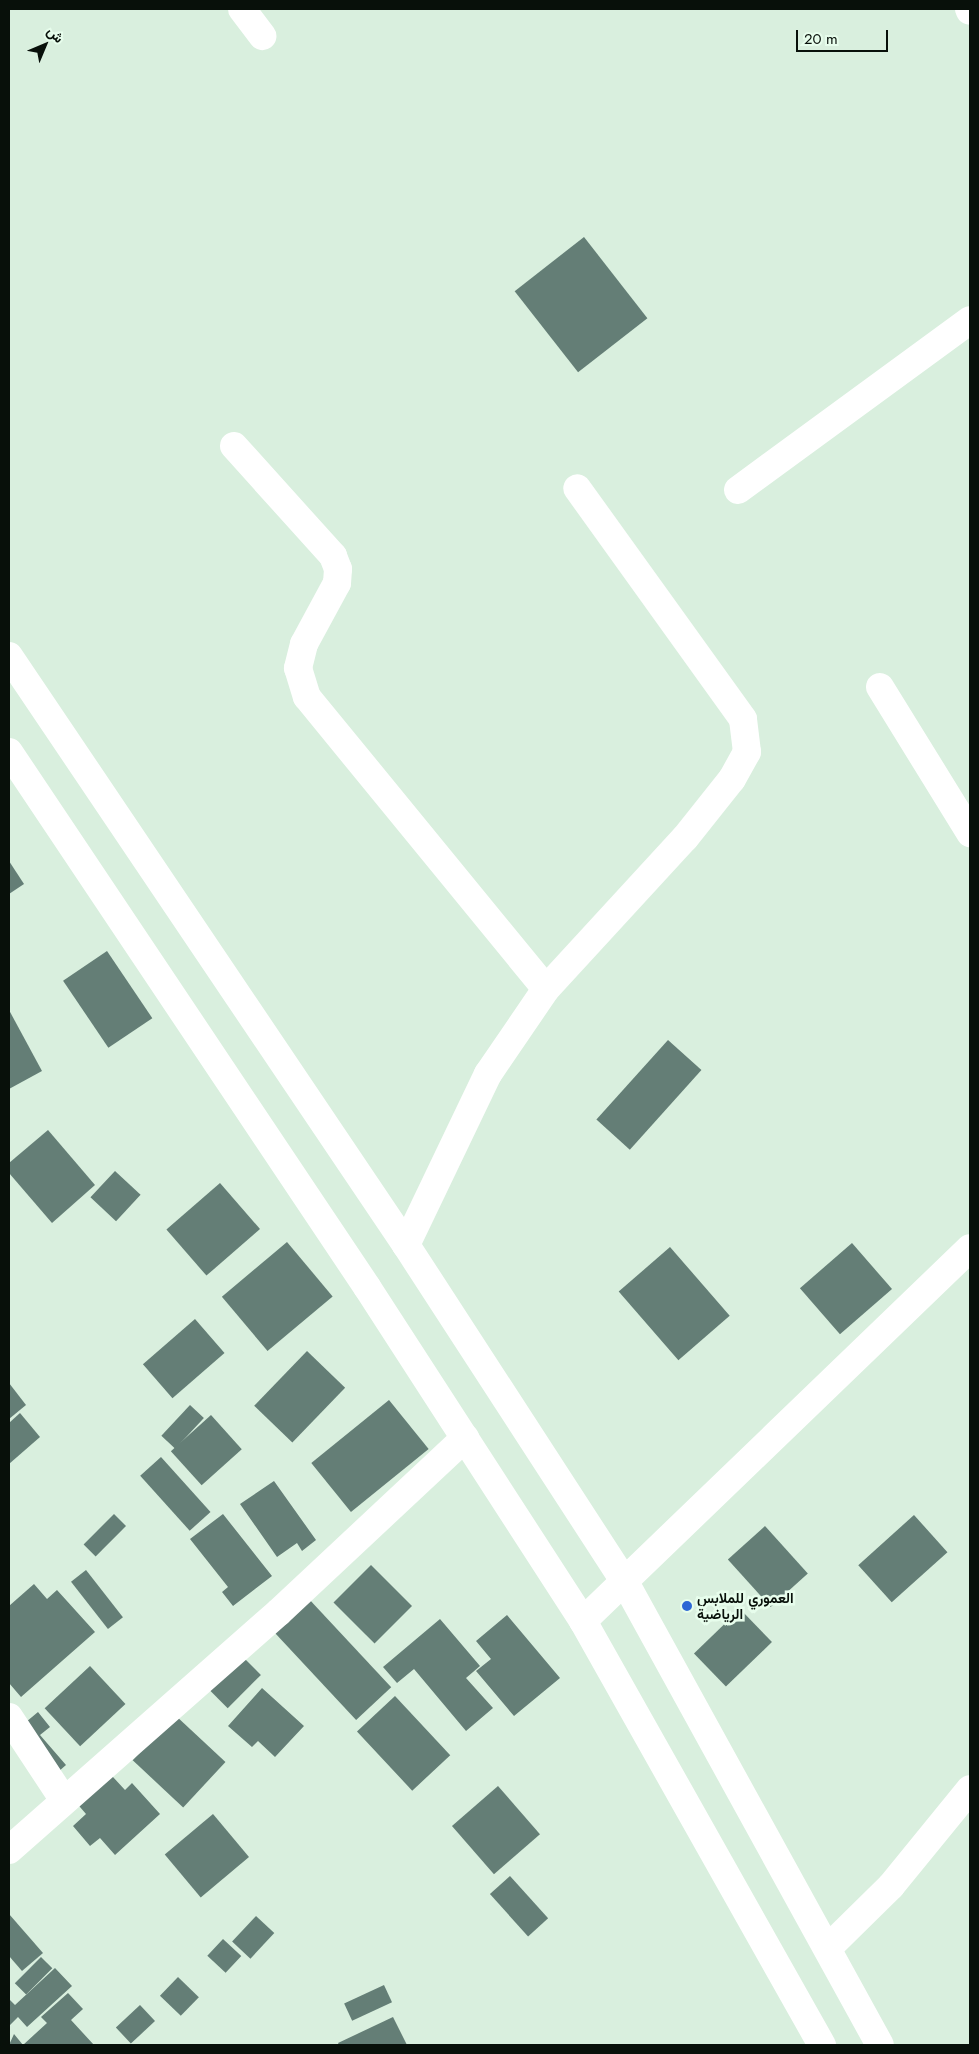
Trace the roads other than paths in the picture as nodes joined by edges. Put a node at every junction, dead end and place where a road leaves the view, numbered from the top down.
1 (242, 9) edge
2 (262, 36) dead end
3 (970, 320) edge
4 (234, 446) dead end
5 (577, 488) dead end
6 (738, 490) dead end
7 (9, 656) edge
8 (880, 687) dead end
9 (9, 752) edge
10 (970, 833) edge
11 (546, 989) junction
12 (406, 1245) junction
13 (970, 1248) edge
14 (465, 1438) junction
15 (626, 1584) junction
16 (583, 1621) junction
17 (9, 1717) edge
18 (970, 1789) edge
19 (63, 1799) junction
20 (9, 1850) edge
21 (828, 1948) junction
22 (822, 2045) edge
23 (880, 2045) edge

1 - 2 street
3 - 6 street
4 - 11 street
5 - 11 street
7 - 12 street
8 - 10 street
9 - 14 street
11 - 12 street
12 - 15 street
13 - 15 street
14 - 16 street
14 - 19 street
15 - 16 street
15 - 21 street
16 - 22 street
17 - 19 street
18 - 21 street
19 - 20 street
21 - 23 street

